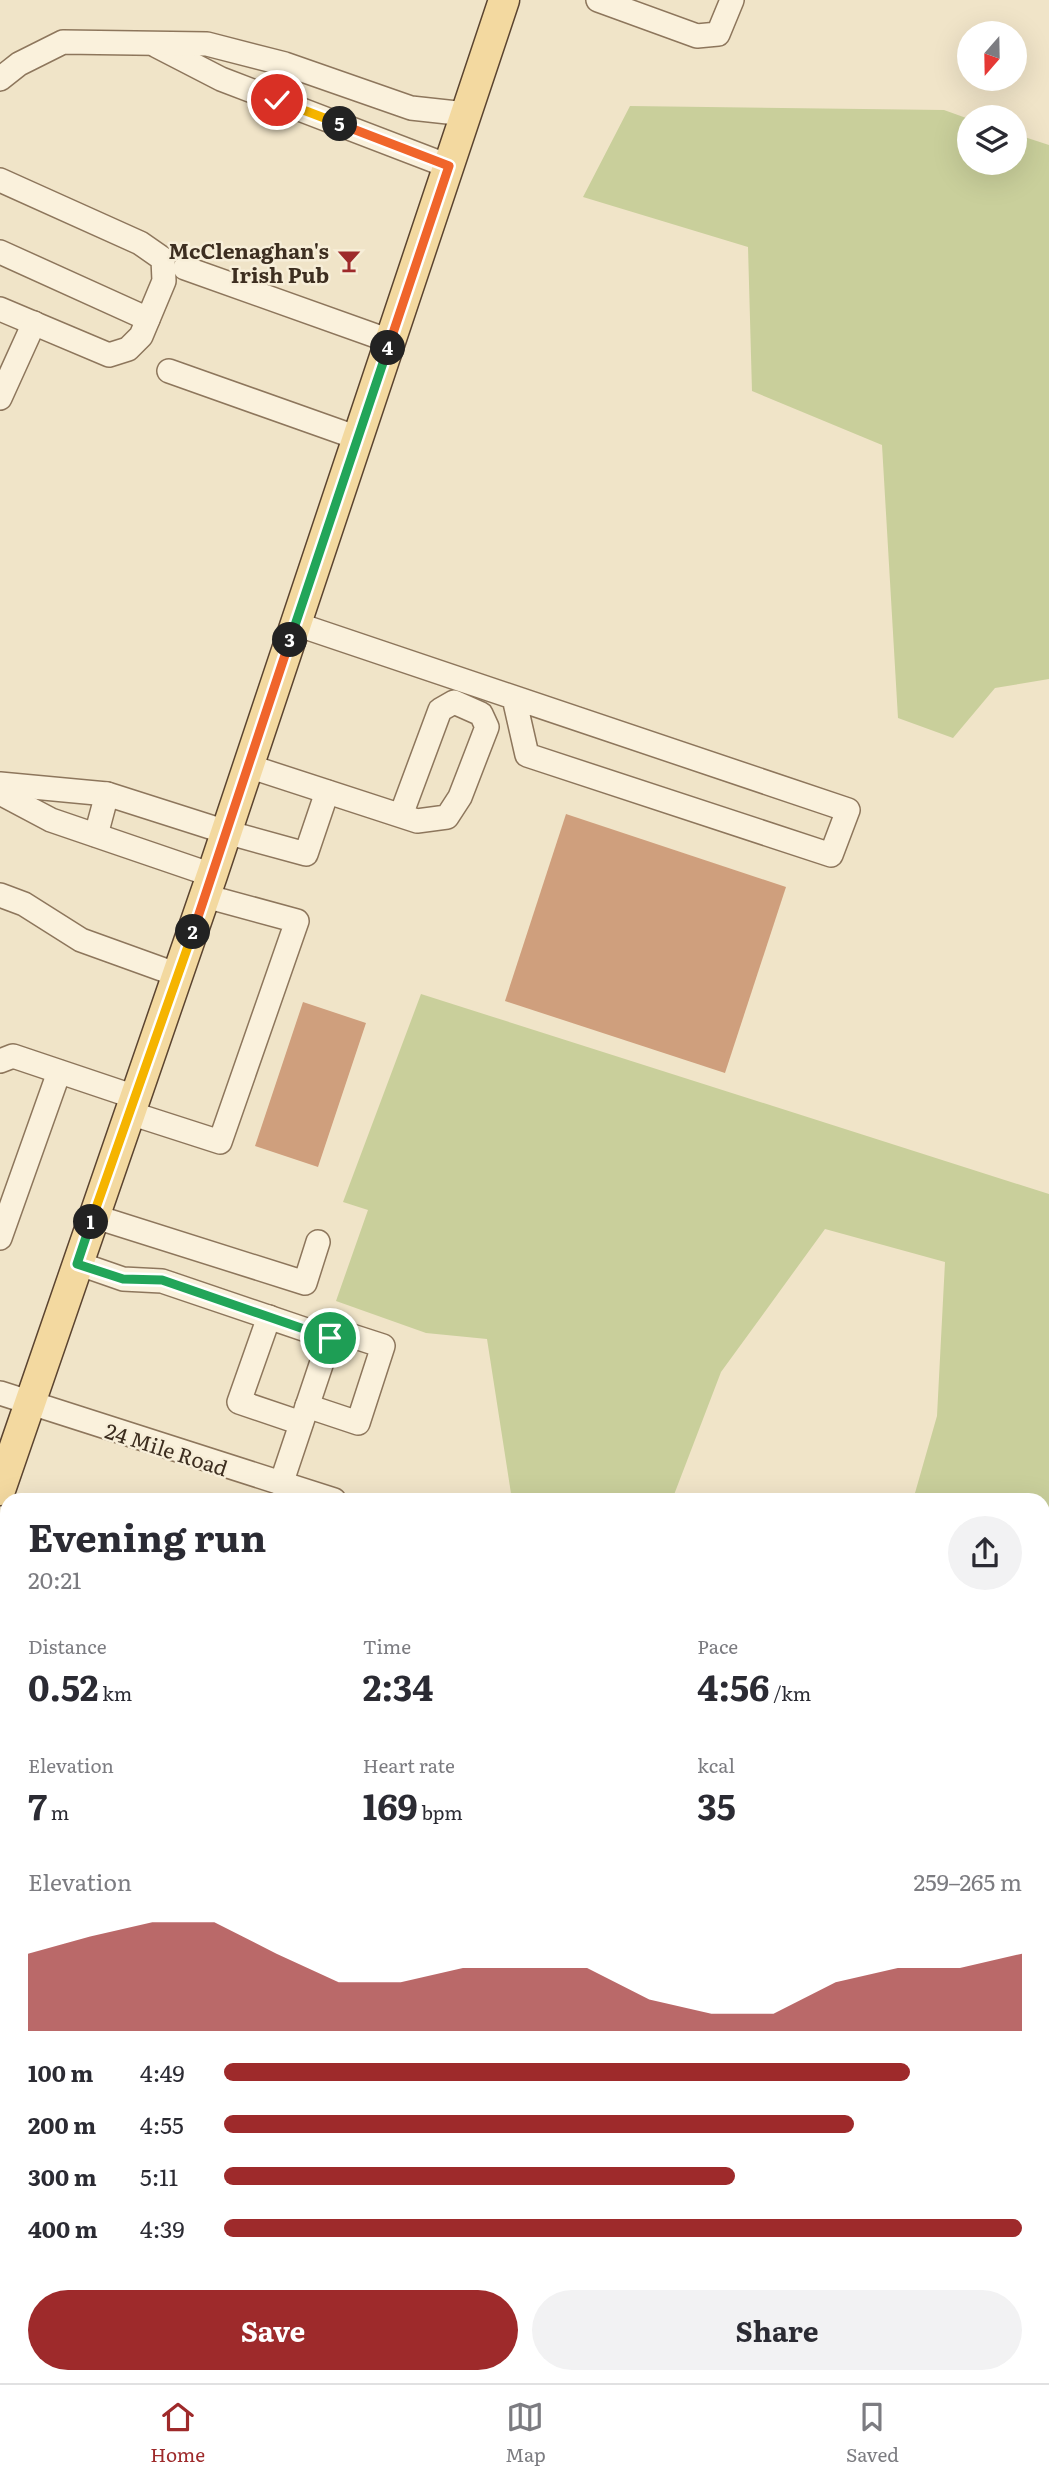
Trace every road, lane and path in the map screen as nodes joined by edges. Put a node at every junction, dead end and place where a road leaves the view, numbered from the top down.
1 (504, 0) edge
2 (598, 0) edge
3 (732, 0) edge
4 (151, 43) junction
5 (3, 71) edge
6 (345, 85) junction
7 (466, 114) junction
8 (332, 121) junction
9 (449, 166) junction
10 (0, 180) edge
11 (0, 252) edge
12 (185, 268) dead end
13 (0, 309) edge
14 (148, 319) junction
15 (34, 323) junction
16 (390, 341) junction
17 (169, 371) dead end
18 (0, 398) edge
19 (358, 438) junction
20 (296, 624) junction
21 (514, 698) junction
22 (248, 766) junction
23 (0, 785) edge
24 (327, 792) junction
25 (0, 793) edge
26 (107, 794) junction
27 (401, 816) junction
28 (226, 832) junction
29 (96, 835) junction
30 (209, 886) junction
31 (0, 895) edge
32 (177, 975) junction
33 (0, 1060) edge
34 (59, 1072) junction
35 (132, 1105) junction
36 (93, 1216) junction
37 (0, 1238) edge
38 (317, 1242) dead end
39 (77, 1264) junction
40 (269, 1317) junction
41 (330, 1338) junction
42 (0, 1393) edge
43 (30, 1403) junction
44 (304, 1415) junction
45 (281, 1484) junction
46 (0, 1490) edge
47 (311, 1493) edge

1 - 7 main road
2 - 3 street
4 - 5 street
4 - 6 street
4 - 8 street
6 - 7 street
6 - 8 street
7 - 9 main road
8 - 9 street
9 - 16 main road
10 - 14 street
11 - 14 street
12 - 16 street
13 - 15 street
14 - 15 street
15 - 18 street
16 - 19 main road
17 - 19 street
19 - 20 main road
20 - 21 street
20 - 22 main road
21 - 21 street
22 - 24 street
22 - 28 main road
23 - 26 street
24 - 27 street
24 - 28 street
25 - 29 street
26 - 28 street
26 - 29 street
27 - 27 street
28 - 30 main road
29 - 30 street
30 - 32 main road
30 - 35 street
31 - 32 street
32 - 35 main road
33 - 34 street
34 - 35 street
34 - 37 street
35 - 36 main road
36 - 38 street
36 - 39 main road
39 - 40 street
39 - 43 main road
40 - 41 street
40 - 44 street
41 - 44 street
41 - 44 street
42 - 43 street, 24 Mile Road
43 - 45 street, 24 Mile Road
43 - 46 main road
44 - 45 street
45 - 47 street, 24 Mile Road

